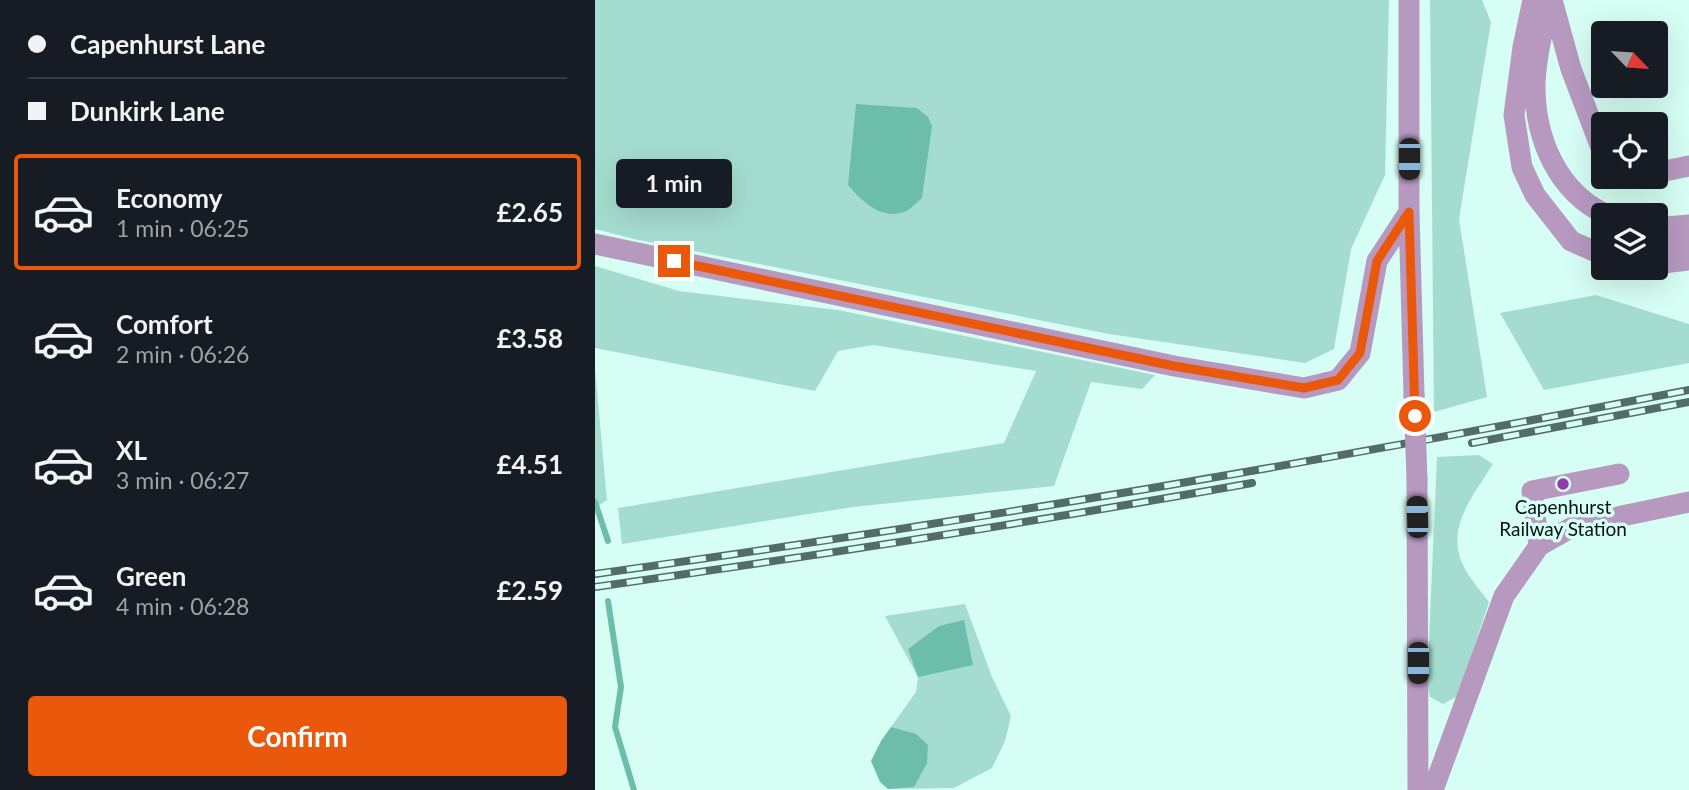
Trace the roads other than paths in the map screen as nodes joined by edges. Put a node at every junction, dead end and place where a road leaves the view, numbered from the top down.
1 (1409, 0) edge
2 (1533, 0) edge
3 (1551, 0) edge
4 (1591, 122) edge
5 (1689, 166) edge
6 (1668, 170) edge
7 (1535, 195) junction
8 (1591, 207) edge
9 (1409, 212) junction
10 (1689, 225) edge
11 (1668, 227) edge
12 (1591, 237) edge
13 (1689, 241) edge
14 (595, 244) edge
15 (1668, 245) edge
16 (1591, 250) edge
17 (1689, 260) edge
18 (1668, 262) edge
19 (1619, 474) dead end
20 (1689, 502) edge
21 (1539, 546) junction
22 (1418, 790) edge
23 (1433, 790) edge

1 - 9 street
2 - 7 street
3 - 4 street
3 - 8 street
5 - 6 street
7 - 12 street
7 - 16 street
9 - 14 street
9 - 22 street, bridge
10 - 11 street
13 - 15 street
17 - 18 street
19 - 21 street
20 - 21 street
21 - 23 street

